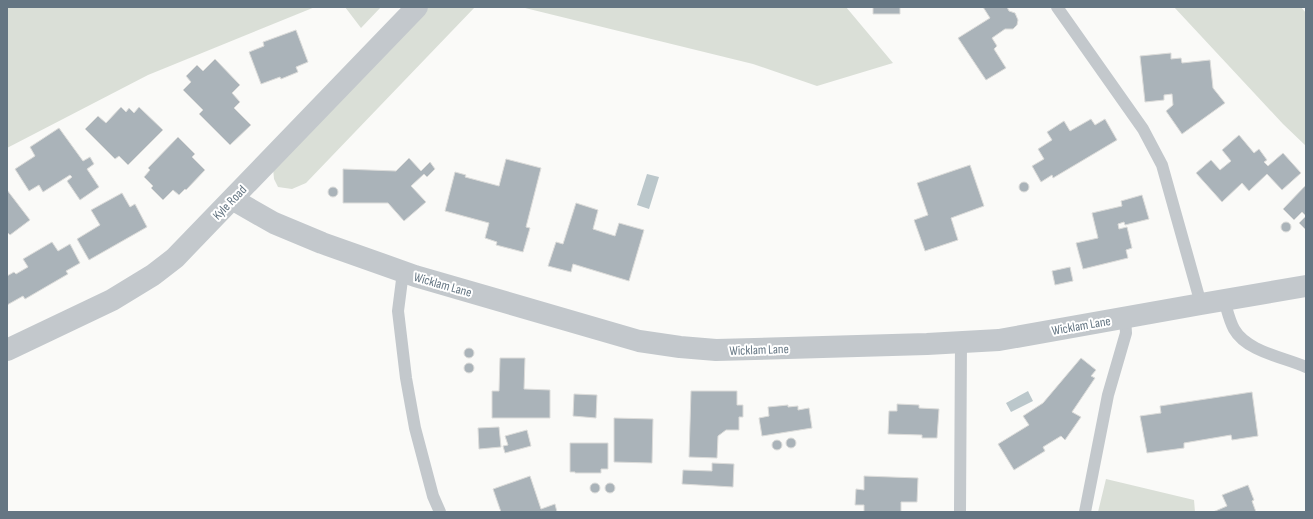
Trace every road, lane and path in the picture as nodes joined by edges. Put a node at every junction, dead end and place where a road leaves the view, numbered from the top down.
1 (416, 7) edge
2 (1057, 7) edge
3 (232, 199) junction
4 (403, 272) junction
5 (1306, 286) edge
6 (1224, 300) junction
7 (1201, 304) junction
8 (1125, 317) junction
9 (961, 342) junction
10 (7, 350) edge
11 (1306, 368) edge
12 (440, 512) edge
13 (960, 512) edge
14 (1085, 512) edge

1 - 3 street, Kyle Road
2 - 7 lane
3 - 4 street, Wicklam Lane
3 - 10 street, Kyle Road
4 - 9 street, Wicklam Lane
4 - 12 lane
5 - 6 street, Wicklam Lane
6 - 7 street, Wicklam Lane
6 - 11 lane
7 - 8 street, Wicklam Lane
8 - 9 street, Wicklam Lane
8 - 14 lane
9 - 13 lane

